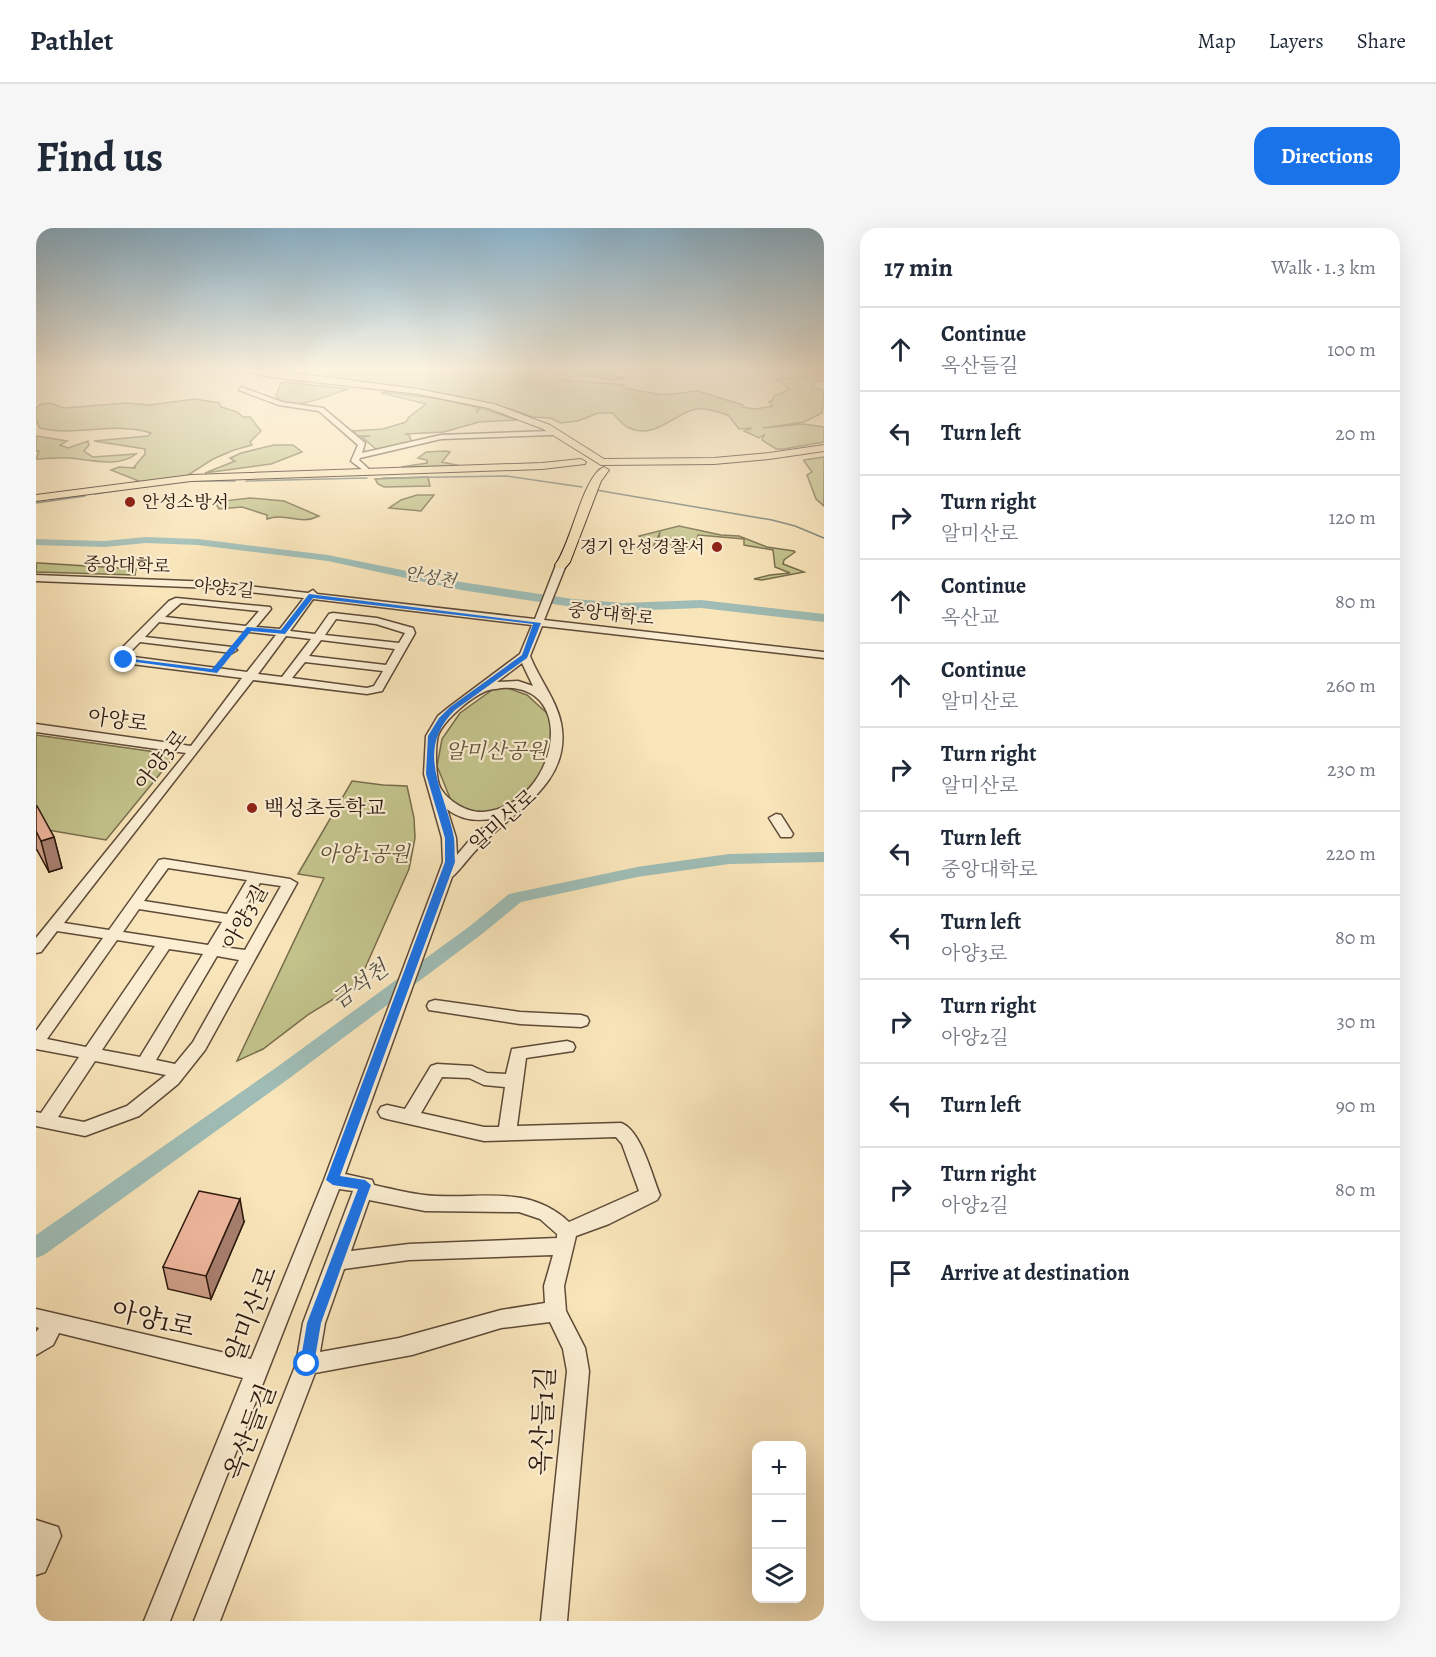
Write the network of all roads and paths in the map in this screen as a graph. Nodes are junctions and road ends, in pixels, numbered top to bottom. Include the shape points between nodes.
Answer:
1 (347, 432) edge
2 (557, 432) edge
3 (552, 433) joint
4 (824, 449) edge
5 (356, 457) junction
6 (583, 466) junction
7 (604, 466) junction
8 (368, 472) junction
9 (36, 498) edge
10 (561, 565) junction
11 (36, 577) edge
12 (312, 594) junction
13 (341, 599) junction
14 (276, 602) dead end
15 (266, 609) junction
16 (333, 616) junction
17 (539, 618) junction
18 (157, 619) junction
19 (249, 629) junction
20 (283, 633) junction
21 (318, 637) junction
22 (137, 639) junction
23 (403, 647) junction
24 (232, 650) junction
25 (824, 653) edge
26 (525, 656) junction
27 (302, 658) junction
28 (390, 669) junction
29 (214, 672) junction
30 (250, 676) junction
31 (285, 680) junction
32 (461, 703) junction
33 (551, 712) junction
34 (36, 728) edge
35 (194, 750) junction
36 (435, 788) junction
37 (525, 800) junction
38 (776, 818) dead end
39 (786, 834) dead end
40 (256, 877) junction
41 (443, 879) junction
42 (135, 904) junction
43 (232, 919) junction
44 (54, 926) junction
45 (114, 935) junction
46 (165, 943) junction
47 (36, 948) edge
48 (214, 950) junction
49 (249, 956) junction
50 (435, 1006) dead end
51 (581, 1021) dead end
52 (36, 1042) edge
53 (567, 1047) dead end
54 (91, 1053) junction
55 (145, 1064) junction
56 (179, 1071) junction
57 (514, 1081) junction
58 (387, 1112) dead end
59 (410, 1117) junction
60 (40, 1120) edge
61 (507, 1133) junction
62 (333, 1180) junction
63 (364, 1188) junction
64 (566, 1238) junction
65 (338, 1261) junction
66 (556, 1312) junction
67 (45, 1320) edge
68 (36, 1345) edge
69 (307, 1364) junction
70 (257, 1371) junction
71 (36, 1532) edge
72 (36, 1563) edge
73 (157, 1621) edge
74 (207, 1621) edge
75 (554, 1621) edge

1 - 5 street via 362,445
2 - 7 main road
3 - 5 street via 441,437
3 - 6 main road via 577,451
4 - 7 main road via 739,462
5 - 8 street via 355,461
6 - 7 main road
6 - 8 main road
6 - 10 main road via 589,479 557,561
7 - 10 main road
8 - 9 main road via 191,478
10 - 17 street
11 - 12 street, 중앙대학로
12 - 13 street, 중앙대학로
12 - 17 street, 중앙대학로
12 - 20 street, 아양3로
13 - 16 street via 330,614
13 - 17 street, 중앙대학로
14 - 15 street
15 - 18 street, 아양2길 via 180,600
15 - 19 street, 아양2길
16 - 21 street
16 - 23 street via 377,621 409,630
17 - 25 street, 중앙대학로
17 - 26 street
18 - 19 street
18 - 22 street, 아양2길
19 - 20 street, 아양2길
19 - 24 street
20 - 21 street, 아양2길
20 - 30 street, 아양3로
21 - 23 street, 아양2길
21 - 27 street
22 - 24 street
22 - 29 street, 아양2길 via 119,657
23 - 28 street, 아양2길
24 - 29 street
26 - 32 street, 알미산로
26 - 33 street, 알미산로
27 - 28 street
27 - 31 street
28 - 31 street, 아양2길 via 378,689
29 - 30 street, 아양2길
30 - 31 street, 아양2길
30 - 35 street, 아양3로
32 - 33 street via 485,688 512,683 536,691
32 - 36 street, 알미산로 via 442,719 432,736 430,774
33 - 37 street, 알미산로 via 558,740 555,761 546,778
34 - 35 street, 아양로
35 - 44 street, 아양3로
36 - 37 street via 450,806 476,817 497,813
36 - 41 street, 알미산로 via 449,838 450,862
37 - 41 street, 알미산로 via 479,838
38 - 39 street
40 - 42 street, 아양3길 via 164,863
40 - 43 street
40 - 49 street, 아양3길 via 290,883
41 - 62 street, 알미산로
42 - 43 street
42 - 45 street, 아양3길
43 - 48 street
44 - 45 street
44 - 47 street, 아양3로
45 - 46 street
45 - 52 street, 아양3길
46 - 48 street
46 - 54 street
48 - 49 street
48 - 55 street
49 - 56 street, 아양3길 via 199,1046
50 - 51 street via 520,1018
52 - 54 street
53 - 57 street via 518,1053
54 - 55 street
54 - 60 street
55 - 56 street
56 - 60 street, 아양3길 via 134,1111 85,1129
57 - 59 street via 437,1070
57 - 61 street
58 - 59 street
59 - 61 street via 484,1134
61 - 64 street via 621,1130 630,1141 650,1195
62 - 63 street
62 - 70 street, 알미산로
63 - 64 street via 425,1203 519,1204 547,1213
63 - 65 street, 옥산들길
64 - 65 street
64 - 66 street, 옥산들1길 via 554,1286
65 - 69 street, 옥산들길 via 314,1323
66 - 69 street via 529,1312 411,1345
66 - 75 street, 옥산들1길 via 574,1348 578,1371
67 - 68 street via 45,1338
67 - 70 street, 아양1로
69 - 74 street, 옥산들길
70 - 73 street, 알미산로
71 - 72 street via 49,1536

